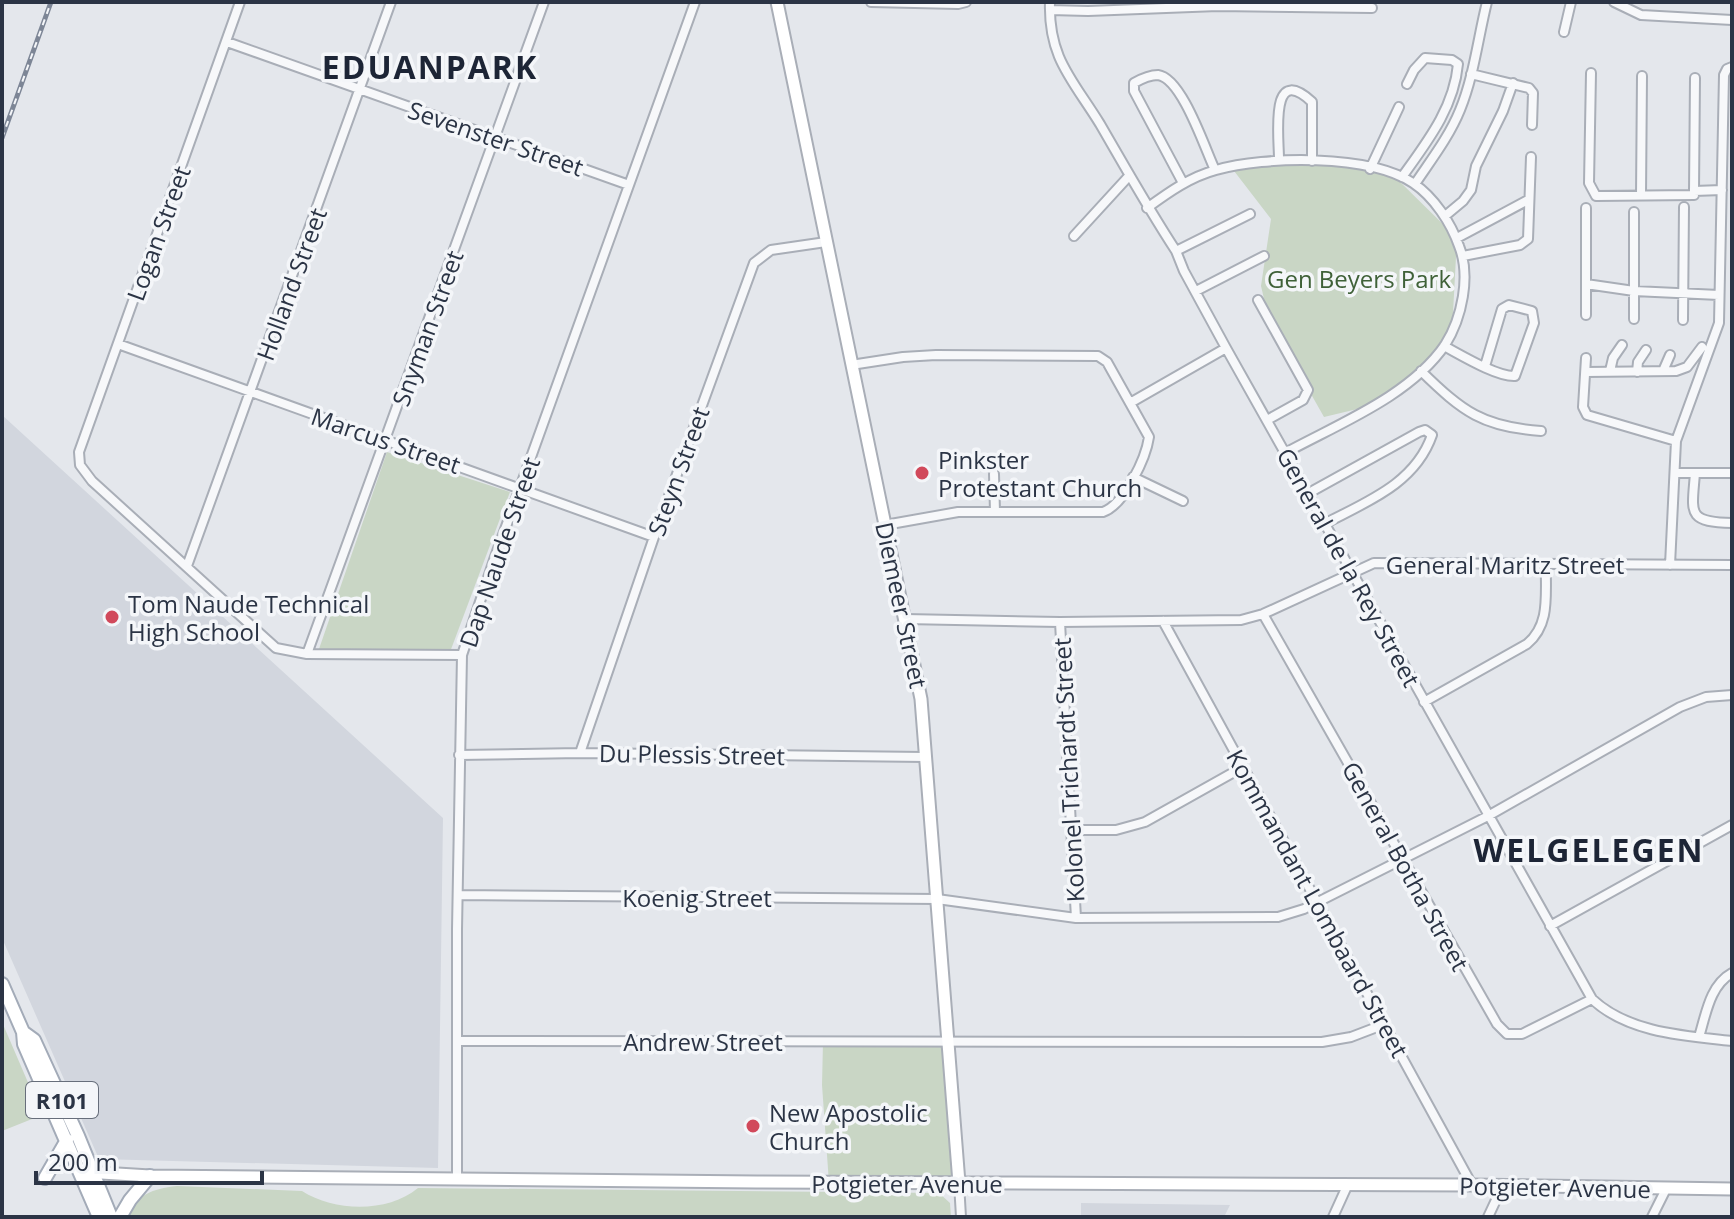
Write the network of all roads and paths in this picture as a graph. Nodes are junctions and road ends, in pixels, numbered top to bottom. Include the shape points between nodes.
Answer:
1 (240, 2) edge
2 (391, 2) edge
3 (544, 2) edge
4 (695, 2) edge
5 (777, 2) edge
6 (871, 2) edge
7 (966, 2) edge
8 (1487, 2) edge
9 (1571, 2) edge
10 (1614, 2) edge
11 (1335, 4) edge
12 (1050, 6) edge
13 (1372, 8) dead end
14 (1732, 20) edge
15 (1564, 32) dead end
16 (227, 42) junction
17 (1730, 68) edge
18 (1591, 73) dead end
19 (1471, 74) junction
20 (1642, 76) dead end
21 (1695, 78) dead end
22 (1513, 83) junction
23 (1407, 84) dead end
24 (360, 90) junction
25 (1399, 107) dead end
26 (1728, 118) edge
27 (1532, 125) dead end
28 (496, 139) junction
29 (1531, 157) dead end
30 (1279, 159) junction
31 (1312, 161) junction
32 (1728, 166) edge
33 (1370, 169) junction
34 (1215, 170) junction
35 (1129, 176) junction
36 (1402, 177) junction
37 (1183, 183) junction
38 (1415, 184) junction
39 (629, 185) junction
40 (1722, 190) junction
41 (1694, 191) junction
42 (1641, 195) junction
43 (1528, 200) junction
44 (1684, 207) dead end
45 (1147, 208) junction
46 (1586, 208) dead end
47 (1634, 212) dead end
48 (1250, 214) dead end
49 (1445, 216) junction
50 (1720, 221) junction
51 (1732, 222) edge
52 (1074, 236) dead end
53 (1457, 238) junction
54 (826, 242) junction
55 (1176, 251) junction
56 (1264, 256) dead end
57 (1463, 256) junction
58 (1586, 284) junction
59 (1196, 291) junction
60 (1634, 291) junction
61 (1682, 294) junction
62 (1719, 295) junction
63 (1258, 300) dead end
64 (1586, 315) dead end
65 (1634, 319) dead end
66 (1683, 320) dead end
67 (118, 344) junction
68 (1622, 345) dead end
69 (1444, 346) junction
70 (1702, 347) dead end
71 (1226, 348) junction
72 (1646, 350) dead end
73 (1670, 355) dead end
74 (1586, 358) dead end
75 (851, 365) junction
76 (1485, 366) junction
77 (1421, 371) junction
78 (1610, 371) junction
79 (1663, 371) junction
80 (1586, 372) junction
81 (1637, 372) junction
82 (252, 393) junction
83 (1130, 403) junction
84 (1267, 420) junction
85 (1541, 431) dead end
86 (387, 440) junction
87 (1676, 441) junction
88 (1285, 453) junction
89 (1675, 473) junction
90 (1695, 473) junction
91 (1732, 473) edge
92 (994, 474) dead end
93 (1133, 477) junction
94 (521, 487) junction
95 (1307, 494) junction
96 (1183, 501) dead end
97 (995, 512) junction
98 (1732, 523) edge
99 (1324, 524) junction
100 (885, 525) junction
101 (654, 537) junction
102 (1546, 565) junction
103 (1670, 565) junction
104 (1732, 565) edge
105 (187, 566) junction
106 (1352, 572) junction
107 (1263, 614) junction
108 (905, 619) junction
109 (1163, 621) junction
110 (1060, 622) junction
111 (307, 654) junction
112 (462, 655) junction
113 (1732, 695) edge
114 (1424, 702) junction
115 (580, 753) junction
116 (459, 755) junction
117 (924, 757) junction
118 (1243, 767) junction
119 (1488, 816) junction
120 (1732, 825) edge
121 (1071, 830) junction
122 (1403, 858) junction
123 (458, 895) junction
124 (937, 899) junction
125 (1319, 902) junction
126 (1076, 918) junction
127 (1550, 926) junction
128 (1732, 973) edge
129 (2, 984) edge
130 (1592, 999) junction
131 (1385, 1024) junction
132 (23, 1032) junction
133 (1699, 1037) junction
134 (457, 1041) junction
135 (1732, 1041) edge
136 (949, 1042) junction
137 (67, 1140) junction
138 (88, 1173) junction
139 (150, 1176) junction
140 (45, 1178) dead end
141 (457, 1179) junction
142 (959, 1183) junction
143 (1348, 1184) junction
144 (1472, 1185) junction
145 (1503, 1185) junction
146 (1666, 1189) junction
147 (1732, 1189) edge
148 (99, 1217) edge
149 (111, 1217) edge
150 (120, 1217) edge
151 (961, 1217) edge
152 (1333, 1217) edge
153 (1488, 1217) edge
154 (1652, 1217) edge

1 - 16 street, Logan Street
2 - 24 street, Holland Street
3 - 28 street, Snyman Street
4 - 39 street, Dap Naude Street
5 - 54 street, Diemeer Street via 817,175
6 - 7 street
8 - 19 street
9 - 15 street
10 - 14 street via 1641,15
11 - 12 street via 1088,11
11 - 13 street
12 - 35 street, General de la Rey Street via 1049,28 1066,76
16 - 24 street, Sevenster Street
16 - 67 street, Logan Street
17 - 26 street via 1724,75
18 - 42 street via 1589,186 1596,196
19 - 22 street
19 - 38 street via 1448,135
20 - 42 street
21 - 41 street
22 - 27 street via 1532,90
22 - 49 street via 1476,166 1471,190
23 - 36 street via 1425,58 1458,63 1455,86 1438,125
24 - 28 street, Sevenster Street
24 - 82 street, Holland Street
25 - 33 street
26 - 32 street
28 - 39 street, Sevenster Street
28 - 86 street, Snyman Street
29 - 43 street
30 - 31 street
30 - 31 street via 1279,105 1290,90 1312,103
30 - 34 street
31 - 33 street
32 - 40 street
33 - 36 street
34 - 37 street
34 - 37 street via 1178,89 1162,76 1147,77 1134,83 1134,91
35 - 45 street, General de la Rey Street
35 - 52 street
36 - 38 street
37 - 45 street
38 - 49 street
39 - 94 street, Dap Naude Street
40 - 41 street
40 - 50 street
41 - 42 street
43 - 53 street
43 - 57 street via 1529,236 1523,244
44 - 61 street
45 - 55 street, General de la Rey Street
46 - 58 street
47 - 60 street
48 - 55 street
49 - 53 street
50 - 51 street
50 - 62 street
53 - 57 street
54 - 75 street, Diemeer Street
54 - 101 street, Steyn Street via 771,250 754,263
55 - 59 street, General de la Rey Street
56 - 59 street
57 - 69 street via 1462,301
58 - 60 street
58 - 64 street
59 - 71 street, General de la Rey Street
60 - 61 street
60 - 65 street
61 - 62 street
61 - 66 street
62 - 87 street via 1718,328
63 - 84 street via 1308,390 1303,400
67 - 82 street, Marcus Street
67 - 105 street, Logan Street via 79,452 80,465
68 - 78 street
69 - 76 street
69 - 77 street
70 - 79 street via 1687,367
71 - 83 street
71 - 84 street, General de la Rey Street
72 - 81 street
73 - 79 street
74 - 80 street
75 - 83 street via 936,355 1093,355 1107,362
75 - 100 street, Diemeer Street
76 - 76 street via 1502,309 1509,305 1532,311 1534,323 1517,374
77 - 85 street via 1485,421
77 - 88 street via 1403,388
78 - 80 street
78 - 81 street
79 - 81 street
80 - 87 street via 1587,415
82 - 86 street, Marcus Street
82 - 105 street, Holland Street
83 - 93 street via 1149,437
84 - 88 street, General de la Rey Street
86 - 94 street, Marcus Street
86 - 111 street, Snyman Street
87 - 89 street
88 - 95 street, General de la Rey Street
89 - 90 street
89 - 103 street
90 - 91 street
90 - 98 street via 1696,515 1708,523
92 - 97 street
93 - 96 street
93 - 97 street via 1119,503 1103,512
94 - 101 street, Marcus Street
94 - 112 street, Dap Naude Street
95 - 99 street, General de la Rey Street
95 - 99 street via 1421,430 1432,435 1398,483
97 - 100 street via 952,513
99 - 106 street, General de la Rey Street
100 - 108 street, Diemeer Street
101 - 115 street, Steyn Street
102 - 103 street, General Maritz Street
102 - 106 street, General Maritz Street via 1382,563
102 - 114 street via 1545,613 1538,634
103 - 104 street, General Maritz Street
105 - 111 street via 270,645
106 - 107 street, General Maritz Street
106 - 114 street, General de la Rey Street
107 - 109 street, General Maritz Street via 1232,621
107 - 122 street, General Botha Street
108 - 110 street, General Maritz Street
108 - 117 street, Diemeer Street via 923,711
109 - 110 street, General Maritz Street
109 - 118 street, Kommandant Lombaard Street
110 - 121 street, Kolonel Trichardt Street
111 - 112 street
112 - 116 street, Dap Naude Street
113 - 119 street, Koenig Street via 1680,707
114 - 119 street, General de la Rey Street
115 - 116 street, Du Plessis Street
115 - 117 street, Du Plessis Street
116 - 123 street, Dap Naude Street
117 - 124 street, Diemeer Street
118 - 121 street via 1145,822 1116,830
118 - 125 street, Kommandant Lombaard Street
119 - 122 street, Koenig Street
119 - 127 street, General de la Rey Street
120 - 127 street
121 - 126 street, Kolonel Trichardt Street
122 - 125 street, Koenig Street
122 - 130 street, General Botha Street via 1492,1018 1507,1034 1522,1034
123 - 124 street, Koenig Street
123 - 134 street, Dap Naude Street
124 - 126 street, Koenig Street
124 - 136 street, Diemeer Street
125 - 126 street, Koenig Street via 1264,918
125 - 131 street, Kommandant Lombaard Street
127 - 130 street, General de la Rey Street
128 - 133 street via 1715,989
129 - 132 main road, R101
130 - 133 street via 1643,1026
131 - 136 street, Andrew Street via 1322,1042
131 - 144 street, Kommandant Lombaard Street
132 - 137 main road, R101
132 - 138 main road, R101 via 34,1040
133 - 135 street
134 - 136 street, Andrew Street
134 - 141 street, Dap Naude Street
136 - 142 street, Diemeer Street
137 - 138 main road, R101
137 - 140 main road
138 - 139 street, Potgieter Avenue
138 - 148 main road, R101
138 - 149 main road, R101
139 - 141 street, Potgieter Avenue
139 - 150 main road
141 - 142 street, Potgieter Avenue
142 - 143 street, Potgieter Avenue
142 - 151 street, Diemeer Street
143 - 144 street, Potgieter Avenue
143 - 152 street
144 - 145 street, Potgieter Avenue
145 - 146 street, Potgieter Avenue
145 - 153 street
146 - 147 street, Potgieter Avenue
146 - 154 street

